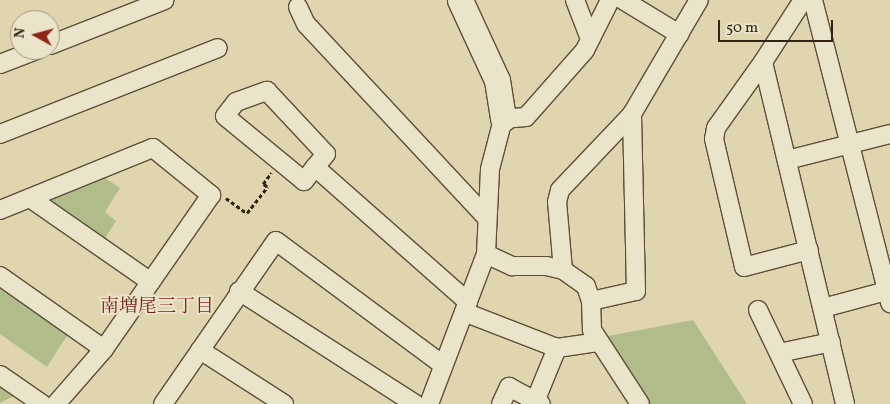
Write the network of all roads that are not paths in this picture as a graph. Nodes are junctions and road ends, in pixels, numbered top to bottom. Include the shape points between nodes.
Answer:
1 (165, 0) edge
2 (460, 0) edge
3 (575, 0) edge
4 (610, 0) edge
5 (622, 0) edge
6 (699, 0) edge
7 (803, 0) edge
8 (812, 0) edge
9 (298, 7) dead end
10 (679, 34) junction
11 (590, 40) junction
12 (60, 41) edge
13 (218, 48) dead end
14 (762, 62) junction
15 (632, 114) junction
16 (503, 119) junction
17 (0, 134) edge
18 (890, 134) edge
19 (849, 144) junction
20 (787, 160) junction
21 (315, 167) junction
22 (30, 198) junction
23 (0, 210) edge
24 (486, 216) junction
25 (808, 250) junction
26 (486, 254) junction
27 (563, 270) junction
28 (0, 276) edge
29 (151, 282) junction
30 (239, 291) junction
31 (889, 295) edge
32 (591, 301) junction
33 (466, 307) junction
34 (823, 308) junction
35 (758, 310) dead end
36 (598, 342) junction
37 (831, 342) junction
38 (557, 348) junction
39 (104, 349) junction
40 (200, 350) junction
41 (779, 353) junction
42 (443, 365) junction
43 (0, 375) edge
44 (537, 403) edge
45 (42, 404) edge
46 (56, 404) edge
47 (162, 404) edge
48 (284, 404) edge
49 (415, 404) edge
50 (429, 404) edge
51 (501, 404) edge
52 (640, 404) edge
53 (803, 404) edge
54 (845, 404) edge

1 - 12 street
2 - 16 street via 497,80
3 - 11 street
4 - 11 street
5 - 10 street
6 - 10 street
7 - 14 street
8 - 19 street
9 - 24 street via 306,24
10 - 15 street
11 - 16 street via 585,50 526,117
13 - 17 street
14 - 20 street
14 - 25 street via 716,128 714,139 744,267
15 - 27 street via 560,190 557,202
15 - 32 street via 636,291
16 - 24 street via 490,169
18 - 19 street
19 - 20 street
19 - 31 street
20 - 25 street
21 - 21 street via 304,181 225,116 236,102 267,91 326,154
21 - 33 street
22 - 23 street
22 - 29 street
22 - 29 street via 153,148 212,195
24 - 26 street
25 - 34 street
26 - 27 street via 512,266 546,266
26 - 33 street
27 - 32 street via 586,286
28 - 39 street
29 - 39 street
30 - 40 street
30 - 42 street via 276,241
30 - 49 street
31 - 34 street
32 - 36 street via 592,330
33 - 38 street
33 - 42 street
34 - 37 street
35 - 41 street
36 - 38 street
36 - 52 street
37 - 41 street
37 - 54 street
38 - 44 street
39 - 46 street
40 - 47 street
40 - 48 street
41 - 53 street
42 - 50 street
43 - 45 street
44 - 51 street via 509,387

